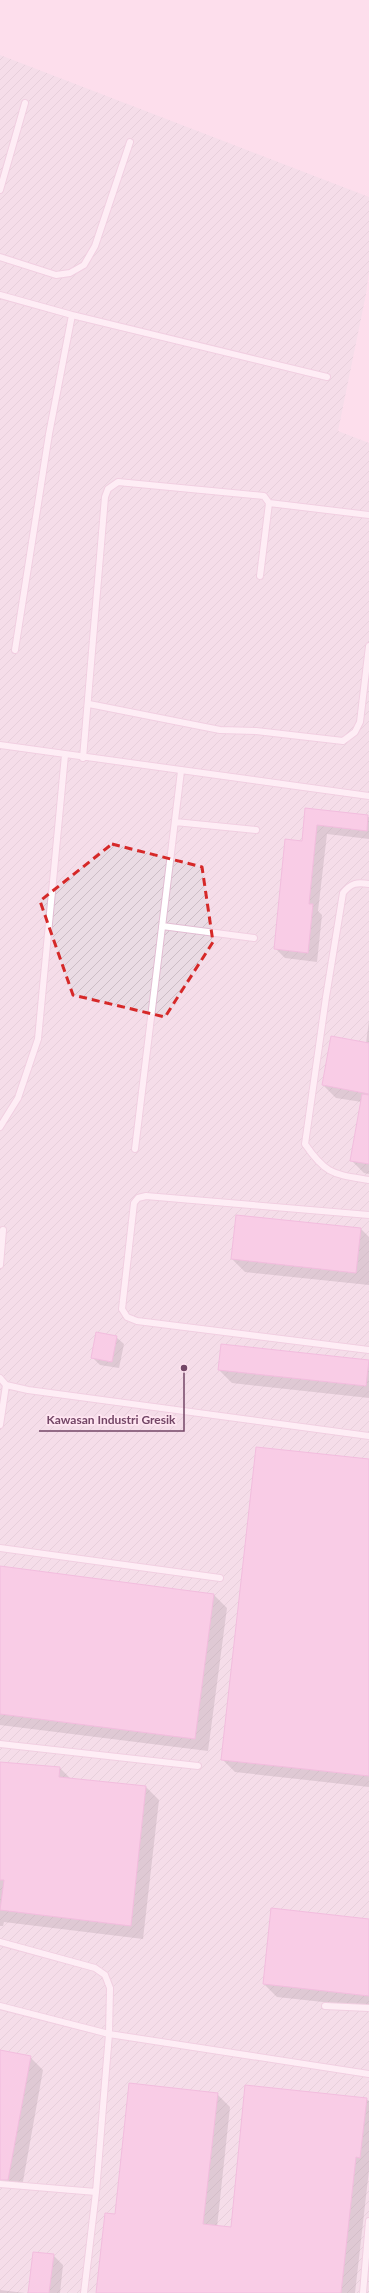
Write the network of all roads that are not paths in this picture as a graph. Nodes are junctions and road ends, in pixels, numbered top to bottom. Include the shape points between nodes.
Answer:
1 (26, 103) dead end
2 (130, 142) dead end
3 (0, 190) edge
4 (0, 257) edge
5 (0, 295) edge
6 (72, 315) junction
7 (326, 377) dead end
8 (269, 503) junction
9 (369, 515) edge
10 (260, 576) dead end
11 (369, 646) edge
12 (15, 650) dead end
13 (89, 704) junction
14 (0, 745) edge
15 (65, 755) junction
16 (84, 758) junction
17 (182, 771) junction
18 (369, 796) edge
19 (175, 822) junction
20 (256, 830) dead end
21 (369, 884) edge
22 (162, 926) junction
23 (254, 938) dead end
24 (0, 1127) edge
25 (135, 1149) dead end
26 (369, 1180) edge
27 (369, 1215) edge
28 (3, 1230) dead end
29 (0, 1265) edge
30 (369, 1350) edge
31 (0, 1378) edge
32 (6, 1385) junction
33 (0, 1425) edge
34 (369, 1436) edge
35 (0, 1548) edge
36 (220, 1578) dead end
37 (0, 1744) edge
38 (198, 1766) dead end
39 (0, 1942) edge
40 (0, 2006) edge
41 (325, 2006) dead end
42 (369, 2008) edge
43 (109, 2034) junction
44 (369, 2074) edge
45 (0, 2184) edge
46 (96, 2192) junction
47 (369, 2221) edge
48 (84, 2293) edge
49 (363, 2293) edge

1 - 3 lane
2 - 4 lane via 95,246 84,264 70,273 56,276
5 - 6 lane
6 - 7 lane
6 - 12 lane via 49,434
8 - 9 lane
8 - 10 lane
8 - 13 lane via 264,496 118,482 108,489 105,497
11 - 13 lane via 360,722 355,732 343,741 256,731 220,730
13 - 16 lane
14 - 15 lane
15 - 16 lane
15 - 24 lane via 38,1039 18,1098
16 - 17 lane
17 - 18 lane
17 - 19 lane
19 - 20 lane
19 - 22 lane
21 - 26 lane via 357,882 348,886 343,893 305,1144 317,1161 333,1174
22 - 23 lane
22 - 25 lane
27 - 30 lane via 146,1196 138,1198 134,1203 122,1309 127,1316 137,1320
28 - 29 lane
31 - 32 lane
32 - 33 lane
32 - 34 lane
35 - 36 lane
37 - 38 lane
39 - 43 lane via 95,1968 105,1975 110,1988
40 - 43 lane
41 - 42 lane
43 - 44 lane
43 - 46 lane
45 - 46 lane
46 - 48 lane
47 - 49 lane

